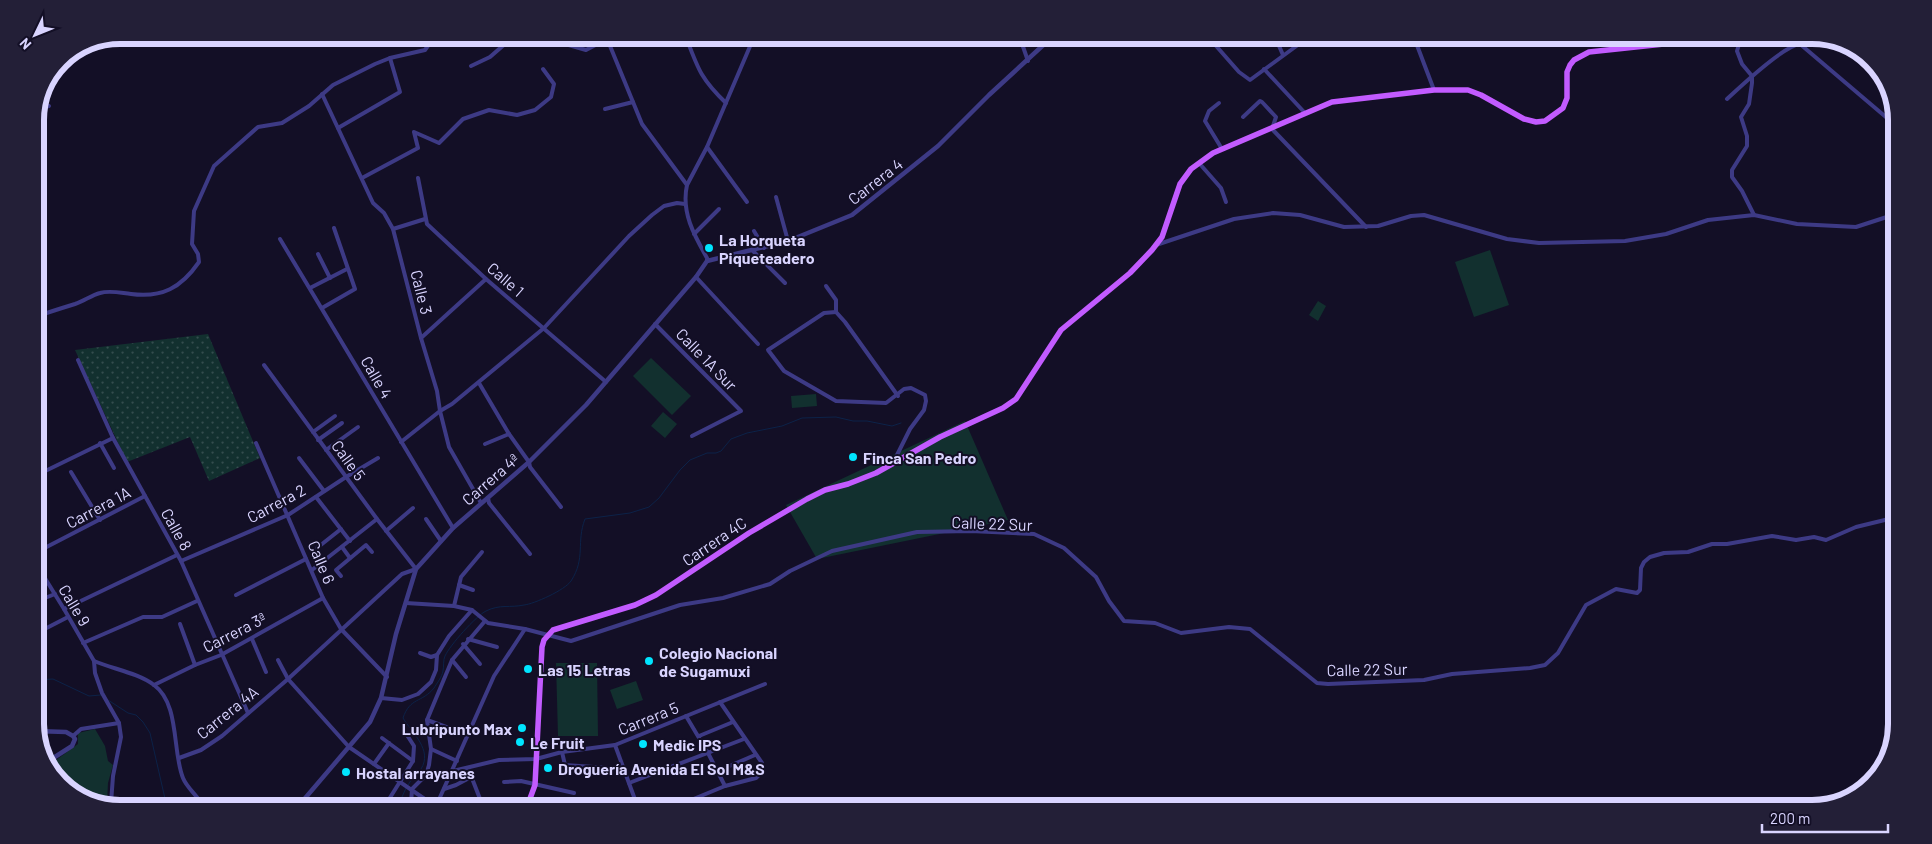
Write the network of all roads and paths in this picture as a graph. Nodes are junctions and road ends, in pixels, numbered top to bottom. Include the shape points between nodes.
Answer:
1 (429, 44) edge
2 (505, 44) edge
3 (567, 44) edge
4 (597, 44) edge
5 (609, 44) edge
6 (689, 44) edge
7 (751, 44) edge
8 (1022, 44) edge
9 (1045, 44) edge
10 (1214, 44) edge
11 (1278, 44) edge
12 (1299, 44) edge
13 (1417, 44) edge
14 (1664, 44) edge
15 (1739, 44) edge
16 (1800, 44) edge
17 (1800, 44) edge
18 (1283, 55) junction
19 (390, 58) junction
20 (1028, 61) junction
21 (471, 66) dead end
22 (543, 69) dead end
23 (1264, 69) junction
24 (1752, 76) junction
25 (1434, 90) junction
26 (322, 94) junction
27 (1727, 99) dead end
28 (632, 102) junction
29 (726, 103) junction
30 (1219, 103) dead end
31 (49, 106) dead end
32 (45, 107) edge
33 (605, 109) dead end
34 (1305, 113) junction
35 (1243, 117) dead end
36 (1888, 119) edge
37 (338, 128) junction
38 (1272, 129) junction
39 (707, 147) junction
40 (1222, 149) junction
41 (1199, 163) junction
42 (362, 178) junction
43 (418, 178) dead end
44 (687, 185) junction
45 (776, 197) dead end
46 (747, 202) dead end
47 (1226, 202) dead end
48 (685, 204) junction
49 (719, 209) dead end
50 (1754, 215) junction
51 (1888, 217) edge
52 (425, 219) junction
53 (1366, 227) junction
54 (334, 228) dead end
55 (393, 229) junction
56 (754, 231) dead end
57 (694, 234) junction
58 (280, 239) dead end
59 (788, 241) junction
60 (1156, 245) junction
61 (764, 248) junction
62 (753, 251) junction
63 (318, 254) dead end
64 (707, 261) junction
65 (347, 269) junction
66 (696, 277) junction
67 (330, 278) junction
68 (486, 279) junction
69 (785, 283) dead end
70 (826, 286) dead end
71 (310, 288) junction
72 (322, 308) junction
73 (836, 312) junction
74 (44, 314) edge
75 (655, 324) junction
76 (544, 328) junction
77 (421, 338) junction
78 (758, 344) dead end
79 (78, 360) dead end
80 (264, 365) dead end
81 (606, 382) junction
82 (479, 383) junction
83 (898, 396) junction
84 (440, 412) junction
85 (335, 416) dead end
86 (342, 423) dead end
87 (358, 427) dead end
88 (313, 432) junction
89 (509, 434) junction
90 (692, 436) dead end
91 (113, 438) junction
92 (318, 440) junction
93 (401, 442) junction
94 (100, 443) junction
95 (256, 443) dead end
96 (485, 444) dead end
97 (326, 450) junction
98 (299, 458) dead end
99 (378, 458) dead end
100 (528, 462) junction
101 (892, 464) junction
102 (114, 468) dead end
103 (44, 471) edge
104 (71, 472) dead end
105 (346, 477) junction
106 (324, 491) junction
107 (145, 496) junction
108 (316, 497) junction
109 (488, 498) junction
110 (481, 503) junction
111 (413, 508) dead end
112 (562, 508) dead end
113 (288, 515) junction
114 (377, 519) junction
115 (426, 519) dead end
116 (1888, 519) edge
117 (100, 520) junction
118 (453, 528) junction
119 (341, 529) junction
120 (386, 531) junction
121 (350, 540) junction
122 (441, 541) junction
123 (342, 547) junction
124 (44, 548) edge
125 (318, 548) dead end
126 (372, 552) dead end
127 (482, 552) dead end
128 (530, 554) dead end
129 (177, 555) junction
130 (350, 558) junction
131 (306, 559) junction
132 (181, 561) junction
133 (416, 569) junction
134 (312, 570) junction
135 (341, 576) dead end
136 (44, 579) edge
137 (459, 585) junction
138 (473, 590) dead end
139 (55, 594) junction
140 (236, 595) dead end
141 (44, 598) edge
142 (323, 598) junction
143 (197, 601) junction
144 (406, 603) junction
145 (454, 606) junction
146 (64, 609) junction
147 (472, 610) junction
148 (68, 617) junction
149 (483, 619) junction
150 (180, 624) dead end
151 (44, 629) edge
152 (341, 629) junction
153 (525, 629) junction
154 (548, 634) junction
155 (252, 639) junction
156 (468, 639) junction
157 (83, 643) junction
158 (463, 644) junction
159 (497, 647) dead end
160 (420, 653) dead end
161 (221, 655) junction
162 (437, 655) junction
163 (278, 660) dead end
164 (452, 660) junction
165 (94, 661) junction
166 (480, 664) dead end
167 (195, 665) junction
168 (266, 672) dead end
169 (387, 677) junction
170 (466, 677) dead end
171 (288, 679) junction
172 (765, 684) dead end
173 (154, 685) junction
174 (381, 698) junction
175 (720, 702) junction
176 (248, 713) junction
177 (686, 716) junction
178 (427, 720) junction
179 (733, 722) junction
180 (119, 723) junction
181 (44, 731) edge
182 (405, 732) dead end
183 (468, 734) junction
184 (73, 736) junction
185 (699, 736) junction
186 (382, 738) dead end
187 (744, 739) junction
188 (389, 743) junction
189 (615, 745) junction
190 (349, 747) junction
191 (430, 749) junction
192 (562, 752) junction
193 (708, 753) junction
194 (755, 755) junction
195 (178, 758) junction
196 (536, 758) junction
197 (52, 759) edge
198 (413, 761) junction
199 (457, 761) junction
200 (374, 764) junction
201 (468, 768) junction
202 (622, 769) junction
203 (453, 771) junction
204 (718, 771) junction
205 (472, 777) junction
206 (399, 780) junction
207 (504, 782) dead end
208 (629, 783) junction
209 (535, 785) junction
210 (725, 786) junction
211 (410, 788) junction
212 (444, 789) junction
213 (574, 794) dead end
214 (111, 799) edge
215 (199, 800) edge
216 (304, 800) edge
217 (388, 800) edge
218 (410, 800) edge
219 (426, 800) edge
220 (439, 800) edge
221 (481, 800) edge
222 (529, 800) edge
223 (635, 800) edge
224 (691, 800) edge

1 - 19 street via 425,50
2 - 21 street via 490,57
3 - 4 street via 586,50
5 - 28 street
6 - 29 street via 704,81
7 - 29 street
8 - 20 street
9 - 20 street, Carrera 4
10 - 23 street via 1250,80
11 - 18 street
12 - 18 street
13 - 25 street
14 - 25 main road, Carrera 4C via 1581,55 1567,72 1567,98 1563,108 1545,121 1524,119 1468,90
15 - 24 street via 1737,51 1742,64
16 - 36 street
17 - 24 street via 1789,48
18 - 23 street
19 - 26 street via 333,85
19 - 37 street via 400,92
20 - 59 street, Carrera 4 via 988,95 938,146 852,215
22 - 42 street via 554,84 551,97 535,110 517,115 489,110 463,119 440,142 414,132 418,148
23 - 34 street
24 - 27 street
24 - 50 street via 1749,104 1741,117 1747,146 1732,170 1732,177
25 - 34 main road, Carrera 4C via 1332,102
26 - 37 street, Calle 3
26 - 74 street via 282,123 258,127 214,166 194,211 192,244 199,262 174,288 162,294 145,296 100,293
28 - 33 street
28 - 44 street via 642,124
29 - 39 street
30 - 40 street via 1209,111 1205,121
31 - 32 street
34 - 38 main road, Carrera 4C
35 - 38 street via 1260,101 1274,112 1276,117
37 - 42 street, Calle 3
38 - 40 main road, Carrera 4C
38 - 53 street
39 - 44 street
39 - 46 street
40 - 41 main road, Carrera 4C
41 - 47 street via 1221,188
41 - 60 main road, Carrera 4C via 1180,184 1162,237
42 - 55 street, Calle 3 via 373,203 384,213
43 - 52 street
44 - 48 street
45 - 59 street
48 - 57 street
48 - 76 street via 664,206 652,215
49 - 57 street
50 - 51 street via 1797,224 1856,227
50 - 53 street via 1708,220 1666,234 1625,241 1539,243 1506,239 1424,215
52 - 55 street
52 - 68 street, Calle 1
53 - 60 street via 1344,227 1300,215 1273,213 1234,220
54 - 65 street
55 - 77 street, Calle 3
56 - 61 street
57 - 64 street
58 - 71 street, Calle 4
59 - 61 street, Carrera 4
60 - 101 main road, Carrera 4C via 1130,273 1061,330 1016,399
61 - 62 street, Carrera 4
62 - 64 street, Carrera 4
62 - 69 street
63 - 67 street
64 - 66 street, Carrera 4ª
65 - 67 street
65 - 72 street via 355,289
66 - 75 street, Carrera 4ª
66 - 78 street
67 - 71 street
68 - 76 street, Calle 1
68 - 77 street
70 - 73 street via 836,300
71 - 72 street, Calle 4
72 - 93 street, Calle 4
73 - 83 street
73 - 83 street via 824,313 768,350 784,371 836,402 886,403
75 - 81 street, Carrera 4ª
75 - 90 street, Calle 1A Sur via 741,411
76 - 81 street, Calle 1
76 - 82 street
77 - 84 street, Calle 3
79 - 91 street, Calle 8
80 - 88 street, Calle 5
81 - 100 street, Carrera 4ª
82 - 84 street
82 - 89 street
83 - 101 street via 911,388 925,395 926,401 924,410
84 - 93 street
84 - 110 street, Calle 3 via 449,446
85 - 88 street
86 - 92 street
87 - 97 street
88 - 92 street, Calle 5
89 - 96 street
89 - 100 street
91 - 94 street
91 - 107 street, Calle 8
92 - 97 street, Calle 5
93 - 118 street, Calle 4
94 - 102 street
94 - 103 street
95 - 113 street, Calle 6
97 - 105 street, Calle 5
98 - 106 street
99 - 105 street, Carrera 2
100 - 109 street, Carrera 4ª
100 - 112 street
101 - 154 main road, Carrera 4C via 807,499 656,595
104 - 117 street
105 - 106 street, Carrera 2
105 - 114 street, Calle 5
106 - 108 street, Carrera 2
107 - 117 street, Carrera 1A
107 - 129 street, Calle 8
108 - 113 street, Carrera 2
108 - 119 street
109 - 110 street, Carrera 4ª
109 - 128 street
110 - 118 street, Carrera 4ª
111 - 120 street
113 - 131 street, Calle 6
113 - 132 street, Carrera 2
114 - 120 street, Calle 5
114 - 121 street
115 - 122 street
116 - 154 street, Calle 22 Sur via 1856,527 1826,540 1772,536 1650,557 1640,568 1640,590 1637,593 1616,589 1586,605 1558,653 1544,665 1452,674 1409,682 1317,683 1250,629 1229,627 1181,633 1155,623 1124,621 1096,577 1064,548 1034,534 917,532 832,551 770,584 723,598 680,605 571,641
117 - 124 street, Carrera 1A
118 - 122 street, Carrera 4ª
119 - 121 street
119 - 125 street
120 - 133 street, Calle 5
121 - 123 street
122 - 133 street, Carrera 4ª
123 - 130 street
123 - 134 street
126 - 130 street via 366,545
127 - 137 street via 461,577
129 - 132 street, Calle 8
129 - 146 street
130 - 135 street via 336,570
131 - 134 street, Calle 6
131 - 140 street
132 - 143 street, Calle 8
133 - 144 street, Carrera 4ª
133 - 152 street, Carrera 4A via 402,574
134 - 142 street, Calle 6
136 - 139 street, Calle 9
137 - 138 street
137 - 145 street
139 - 141 street
139 - 146 street, Calle 9
142 - 152 street, Calle 6
142 - 155 street, Carrera 3ª
143 - 157 street via 162,617 143,617
143 - 161 street, Calle 8
144 - 145 street
144 - 169 street, Carrera 4ª
145 - 147 street
146 - 148 street, Calle 9
147 - 149 street
147 - 162 street
148 - 151 street
148 - 157 street, Calle 9
149 - 153 street
149 - 156 street
150 - 167 street
152 - 169 street, Calle 6
152 - 171 street, Carrera 4A
153 - 154 street
153 - 183 street via 494,676
154 - 196 main road via 542,647
155 - 161 street, Carrera 3ª
155 - 168 street
156 - 158 street
156 - 159 street
157 - 165 street, Calle 9
158 - 164 street
158 - 166 street
160 - 162 street via 431,657
161 - 167 street, Carrera 3ª
161 - 176 street, Calle 8
162 - 174 street via 431,682 418,694 402,700
163 - 171 street
164 - 170 street
164 - 178 street
165 - 173 street
165 - 180 street, Calle 9 via 102,693
167 - 173 street, Carrera 3ª
169 - 174 street, Carrera 4ª
171 - 176 street, Carrera 4A
171 - 190 street
172 - 175 street, Carrera 5
173 - 195 street via 163,694 171,712
174 - 190 street, Carrera 4ª via 370,722
175 - 177 street, Carrera 5
175 - 179 street
176 - 195 street, Carrera 4A via 201,750
177 - 185 street
177 - 189 street, Carrera 5
178 - 183 street
178 - 191 street
179 - 185 street
179 - 187 street
180 - 184 street via 81,729
180 - 214 street via 121,738
181 - 184 street via 66,732
182 - 198 street via 414,746
183 - 199 street
184 - 197 street via 72,746
185 - 193 street
186 - 188 street
187 - 193 street
187 - 194 street
188 - 198 street
188 - 200 street
189 - 192 street, Carrera 5
189 - 202 street
190 - 200 street
190 - 216 street, Carrera 4ª
191 - 199 street
191 - 211 street via 426,774
192 - 196 street, Carrera 5
192 - 202 street via 565,765
193 - 204 street
193 - 208 street
194 - 204 street
194 - 210 street via 762,763 762,772 756,778
195 - 215 street via 187,786
196 - 201 street, Carrera 5 via 499,760
196 - 209 main road
198 - 206 street
199 - 203 street
200 - 206 street
201 - 203 street, Carrera 5
201 - 205 street
202 - 208 street
203 - 212 street
204 - 210 street
205 - 212 street
205 - 221 street
206 - 211 street
206 - 217 street
207 - 209 street via 521,781
208 - 223 street
209 - 213 street
209 - 222 main road
210 - 224 street
211 - 218 street
211 - 219 street
212 - 220 street

